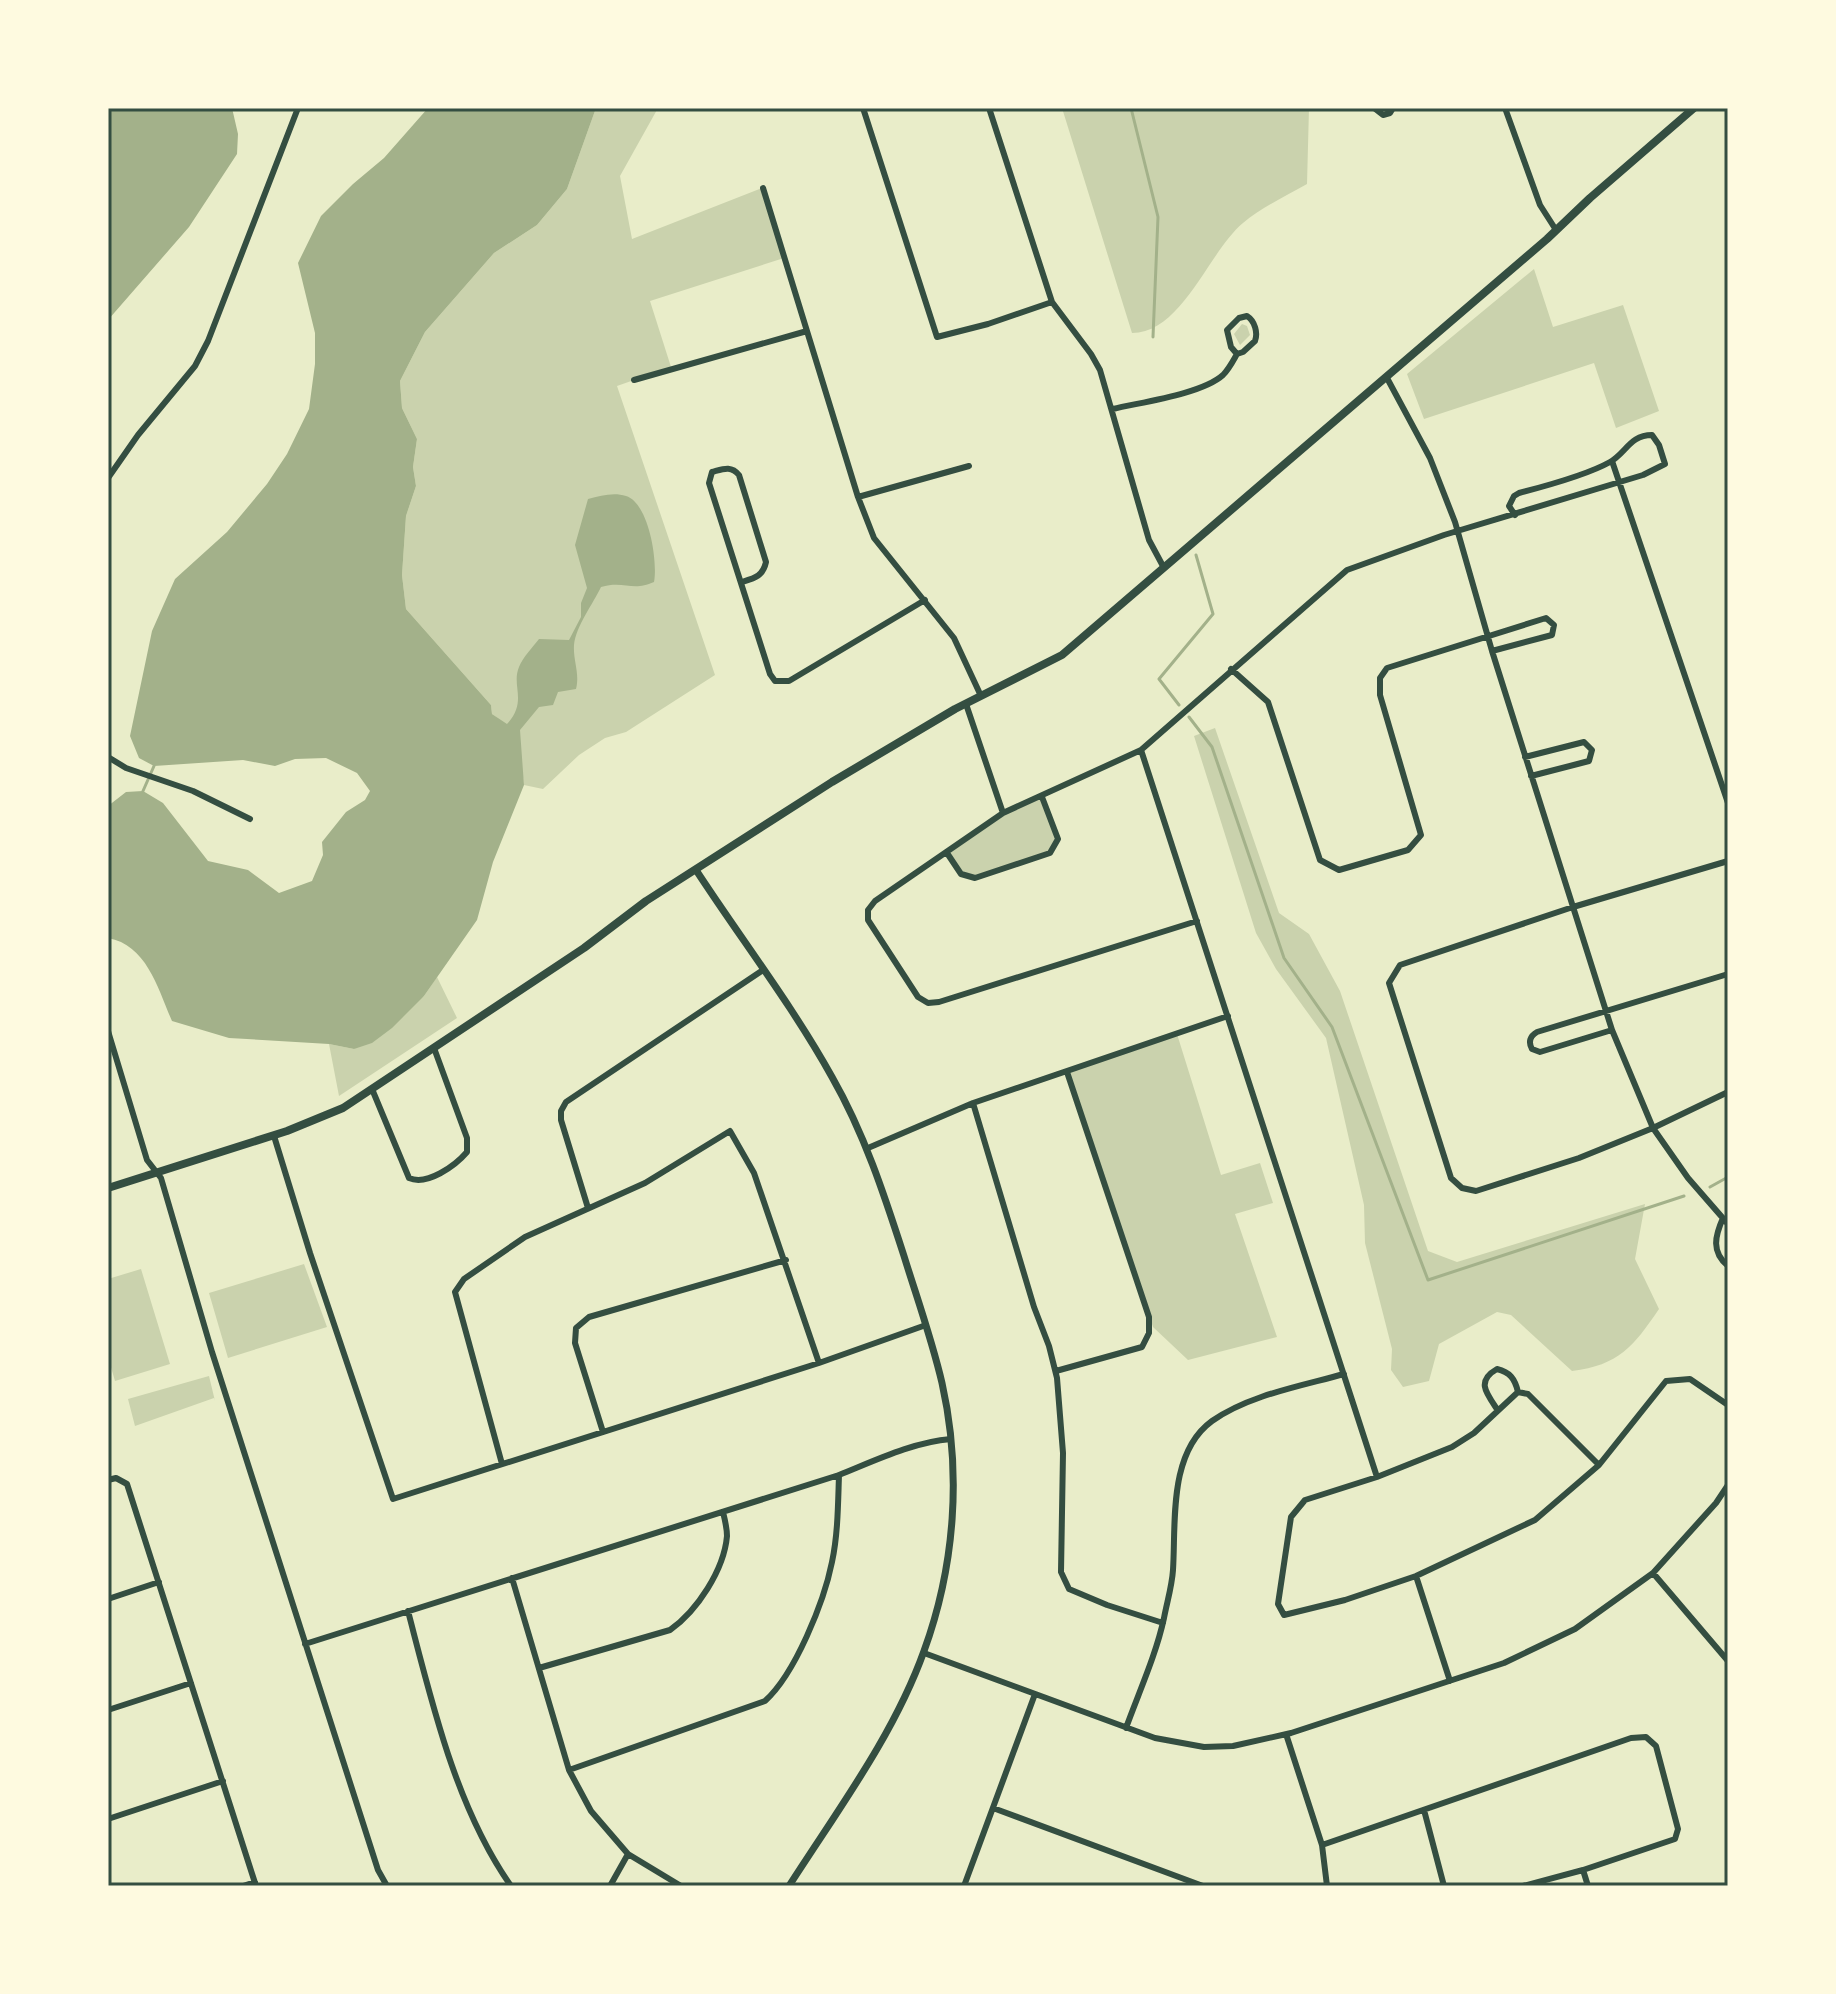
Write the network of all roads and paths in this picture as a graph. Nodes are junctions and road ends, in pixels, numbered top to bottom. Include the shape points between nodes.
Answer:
1 (298, 108) edge
2 (863, 108) edge
3 (989, 108) edge
4 (1374, 108) edge
5 (1393, 108) edge
6 (1505, 108) edge
7 (1694, 108) edge
8 (763, 188) dead end
9 (1556, 230) junction
10 (1052, 302) junction
11 (807, 331) junction
12 (1237, 354) junction
13 (1387, 378) junction
14 (634, 380) dead end
15 (1113, 409) junction
16 (1612, 461) junction
17 (969, 466) dead end
18 (108, 478) edge
19 (1620, 479) junction
20 (858, 497) junction
21 (1515, 515) junction
22 (1458, 532) junction
23 (1164, 568) junction
24 (742, 582) junction
25 (925, 600) junction
26 (1487, 635) junction
27 (1492, 651) junction
28 (1231, 669) junction
29 (981, 696) junction
30 (966, 704) junction
31 (1141, 750) junction
32 (108, 757) edge
33 (1525, 757) junction
34 (1531, 776) junction
35 (1042, 797) junction
36 (1728, 803) edge
37 (1003, 813) junction
38 (250, 819) dead end
39 (947, 853) junction
40 (1728, 861) edge
41 (696, 870) junction
42 (1573, 907) junction
43 (1197, 921) junction
44 (763, 970) junction
45 (1728, 974) edge
46 (1606, 1011) junction
47 (1228, 1016) junction
48 (1612, 1030) junction
49 (108, 1031) edge
50 (434, 1048) junction
51 (1067, 1072) junction
52 (372, 1089) junction
53 (1728, 1092) edge
54 (973, 1103) junction
55 (1653, 1128) junction
56 (274, 1136) junction
57 (868, 1148) junction
58 (156, 1173) junction
59 (108, 1188) edge
60 (588, 1208) junction
61 (1726, 1221) edge
62 (786, 1260) junction
63 (1728, 1266) edge
64 (926, 1325) junction
65 (819, 1363) junction
66 (1056, 1371) junction
67 (1344, 1374) junction
68 (1518, 1392) junction
69 (1728, 1405) edge
70 (1497, 1409) junction
71 (603, 1432) junction
72 (951, 1439) junction
73 (502, 1464) junction
74 (1599, 1465) junction
75 (839, 1475) junction
76 (1377, 1477) junction
77 (108, 1480) edge
78 (1728, 1485) edge
79 (723, 1512) junction
80 (1653, 1573) junction
81 (1416, 1576) junction
82 (512, 1578) junction
83 (159, 1582) junction
84 (108, 1599) edge
85 (408, 1611) junction
86 (1163, 1623) junction
87 (305, 1644) junction
88 (924, 1653) junction
89 (1728, 1661) edge
90 (539, 1668) junction
91 (1450, 1681) junction
92 (191, 1683) junction
93 (1035, 1694) junction
94 (108, 1710) edge
95 (1126, 1728) junction
96 (1286, 1734) junction
97 (569, 1770) junction
98 (223, 1781) junction
99 (993, 1808) junction
100 (1424, 1810) junction
101 (108, 1819) edge
102 (1322, 1845) junction
103 (628, 1854) junction
104 (1583, 1870) junction
105 (256, 1884) edge
106 (243, 1886) edge
107 (387, 1886) edge
108 (511, 1886) edge
109 (610, 1886) edge
110 (681, 1886) edge
111 (789, 1886) edge
112 (964, 1886) edge
113 (1203, 1886) edge
114 (1327, 1886) edge
115 (1444, 1886) edge
116 (1523, 1886) edge
117 (1588, 1886) edge

1 - 18 street via 208,341 195,366
2 - 10 street via 937,337
3 - 10 street
4 - 5 street via 1383,115
6 - 9 street via 1540,205
7 - 9 main road
8 - 11 street
9 - 13 main road
10 - 15 street via 1096,362
11 - 14 street
11 - 20 street
12 - 12 street via 1256,339 1247,316 1227,330
12 - 15 street via 1226,372 1207,385
13 - 22 street via 1430,458
13 - 23 main road
15 - 23 street via 1149,540
16 - 19 street
16 - 19 street via 1644,435 1652,435 1659,445 1665,464
16 - 21 street via 1516,495 1509,506
17 - 20 street
19 - 21 street
19 - 36 street
20 - 25 street via 874,538
21 - 22 street
22 - 26 street
22 - 28 street via 1347,570
23 - 29 main road via 1062,655
24 - 24 street via 709,483 712,472 726,468 739,475 766,562 757,578
24 - 25 street via 770,674 779,683
25 - 29 street via 958,644
26 - 27 street
26 - 27 street via 1546,618 1554,625 1552,635
26 - 28 street via 1387,668 1380,678 1380,695 1421,835 1408,850 1339,870 1320,860 1268,702
27 - 33 street
28 - 31 street
29 - 30 main road
30 - 37 street
30 - 41 main road
31 - 35 street
31 - 43 street
32 - 38 street
33 - 34 street
33 - 34 street via 1584,742 1592,750 1589,761
34 - 42 street
35 - 37 street
35 - 39 street via 1058,839 1050,853 975,878 961,874
37 - 39 street
39 - 43 street via 868,910 868,920 918,997 928,1003
40 - 42 street
41 - 44 street
41 - 50 main road
42 - 46 street
42 - 55 street via 1400,965 1389,983 1451,1178 1476,1191
43 - 47 street
44 - 57 street via 832,1077
44 - 60 street via 566,1102 561,1120
45 - 46 street
46 - 48 street
46 - 48 street via 1534,1033 1529,1044 1540,1052
47 - 51 street
47 - 67 street
48 - 55 street
49 - 58 street via 147,1160
50 - 52 main road
50 - 52 street via 467,1138 467,1152 458,1161 425,1180 409,1178
51 - 54 street
51 - 66 street via 1149,1317 1149,1333 1142,1347
52 - 56 main road via 327,1116
53 - 55 street
54 - 57 street
54 - 66 street
55 - 61 street
56 - 58 main road
56 - 73 street via 393,1499
57 - 64 street
58 - 59 main road
58 - 87 street
60 - 62 street via 645,1183 730,1131 754,1173
60 - 73 street via 525,1237 464,1279 455,1292
61 - 63 street via 1715,1242
62 - 65 street
62 - 71 street via 589,1317 576,1328 575,1343
64 - 65 street
64 - 72 street
65 - 71 street
66 - 86 street via 1063,1453 1061,1572 1069,1589
67 - 76 street
67 - 86 street via 1253,1401 1211,1422 1196,1439 1183,1462 1176,1500 1173,1574
68 - 70 street
68 - 70 street via 1508,1371 1487,1374 1484,1390
68 - 74 street via 1528,1394
69 - 74 street via 1690,1379 1666,1381
70 - 76 street via 1452,1447
71 - 73 street
72 - 75 street
72 - 88 street via 948,1554
74 - 81 street via 1535,1520
75 - 79 street
75 - 97 street via 832,1562 804,1642 775,1692 765,1701
76 - 81 street via 1305,1500 1291,1517 1278,1604 1284,1615
77 - 83 street via 127,1484
78 - 80 street
79 - 82 street
79 - 90 street via 724,1551 687,1619 670,1630
80 - 89 street
80 - 91 street via 1575,1629 1504,1663
81 - 91 street
82 - 85 street
82 - 90 street
83 - 84 street
83 - 92 street
85 - 87 street
85 - 108 street via 459,1781 494,1861
86 - 95 street
87 - 107 street
88 - 93 street
88 - 111 street via 891,1723
90 - 97 street
91 - 96 street
92 - 94 street
92 - 98 street
93 - 95 street
93 - 99 street
95 - 96 street via 1204,1747
96 - 102 street
97 - 103 street via 591,1811
98 - 101 street
98 - 105 street
99 - 112 street
99 - 113 street
100 - 102 street
100 - 104 street via 1646,1737 1656,1746 1678,1829 1675,1839
100 - 115 street
102 - 114 street
103 - 109 street
103 - 110 street
104 - 116 street
104 - 117 street
105 - 106 street

